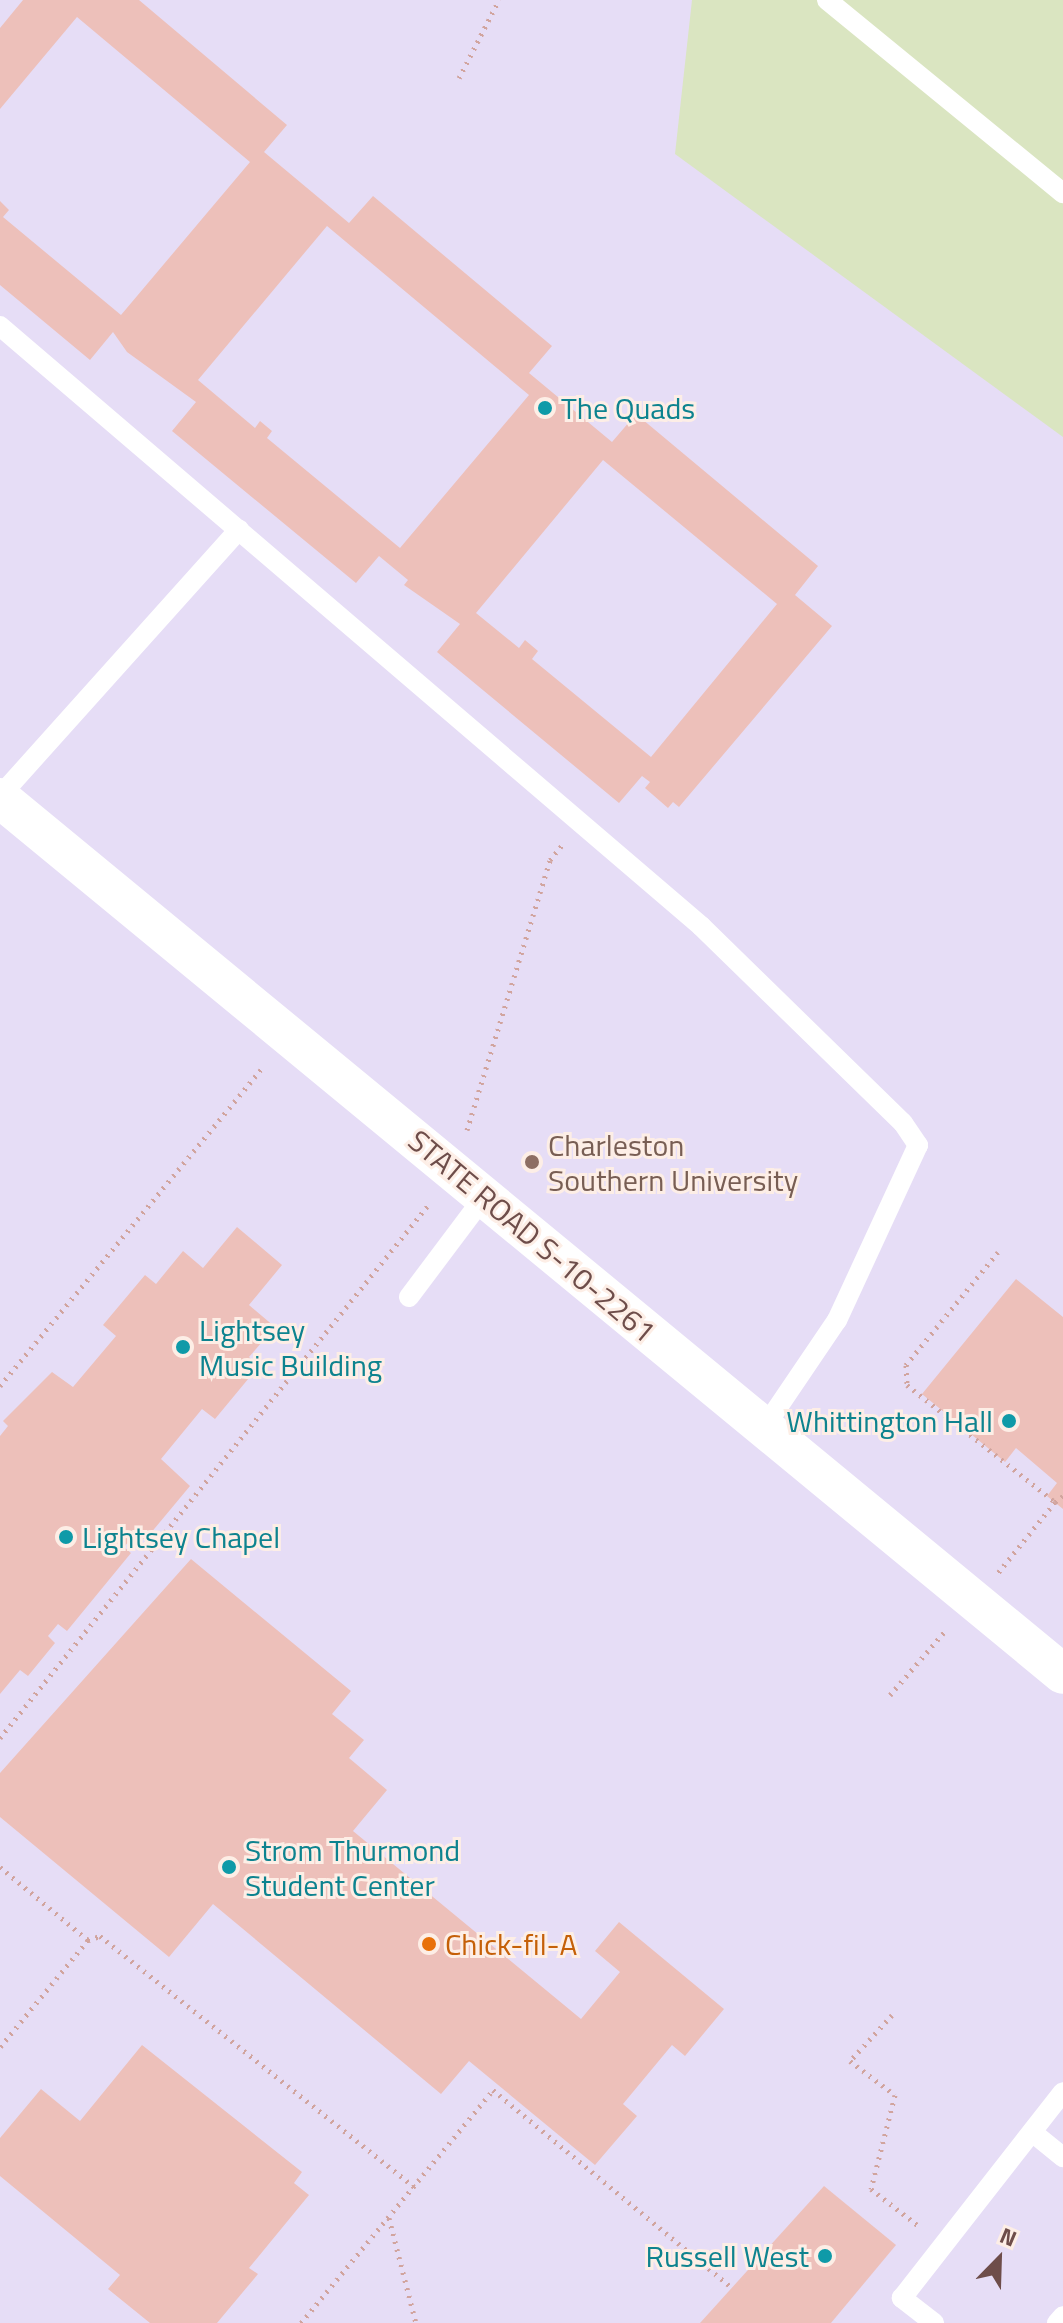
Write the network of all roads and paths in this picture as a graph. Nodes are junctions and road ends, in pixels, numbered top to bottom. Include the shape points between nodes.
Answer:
1 (499, 0) edge
2 (827, 0) edge
3 (459, 78) dead end
4 (1063, 193) edge
5 (0, 326) edge
6 (239, 530) junction
7 (0, 797) edge
8 (581, 823) junction
9 (289, 1036) junction
10 (443, 1163) junction
11 (484, 1197) junction
12 (998, 1252) dead end
13 (409, 1297) dead end
14 (0, 1386) edge
15 (764, 1428) junction
16 (1063, 1496) edge
17 (1055, 1502) junction
18 (975, 1602) junction
19 (1063, 1674) edge
20 (890, 1695) dead end
21 (0, 1738) edge
22 (0, 1867) edge
23 (88, 1940) junction
24 (892, 2015) dead end
25 (0, 2047) edge
26 (1063, 2092) edge
27 (1032, 2132) junction
28 (1063, 2157) edge
29 (414, 2187) junction
30 (388, 2217) junction
31 (943, 2245) junction
32 (730, 2286) dead end
33 (1063, 2316) edge
34 (301, 2323) edge
35 (416, 2323) edge
36 (934, 2323) edge
37 (1057, 2323) edge

1 - 3 path
2 - 4 lane
5 - 6 lane
6 - 7 lane
6 - 8 lane
7 - 9 street, STATE ROAD S-10-2261
8 - 10 path via 550,860 464,1140
8 - 15 lane via 701,926 918,1145 837,1320
9 - 10 street, STATE ROAD S-10-2261
9 - 14 path
10 - 11 street, STATE ROAD S-10-2261
10 - 21 path via 425,1182 430,1209
11 - 13 lane
11 - 15 street, STATE ROAD S-10-2261
12 - 17 path via 906,1365 907,1385
15 - 18 street, STATE ROAD S-10-2261
16 - 17 path
17 - 18 path
18 - 19 street, STATE ROAD S-10-2261
18 - 20 path
22 - 23 path
23 - 25 path
23 - 29 path via 100,1936
24 - 31 path via 850,2061 895,2095 871,2189
26 - 27 lane
27 - 28 lane
27 - 31 lane
29 - 30 path
29 - 32 path via 493,2090
30 - 34 path
30 - 35 path
31 - 36 lane via 902,2298
33 - 37 lane

